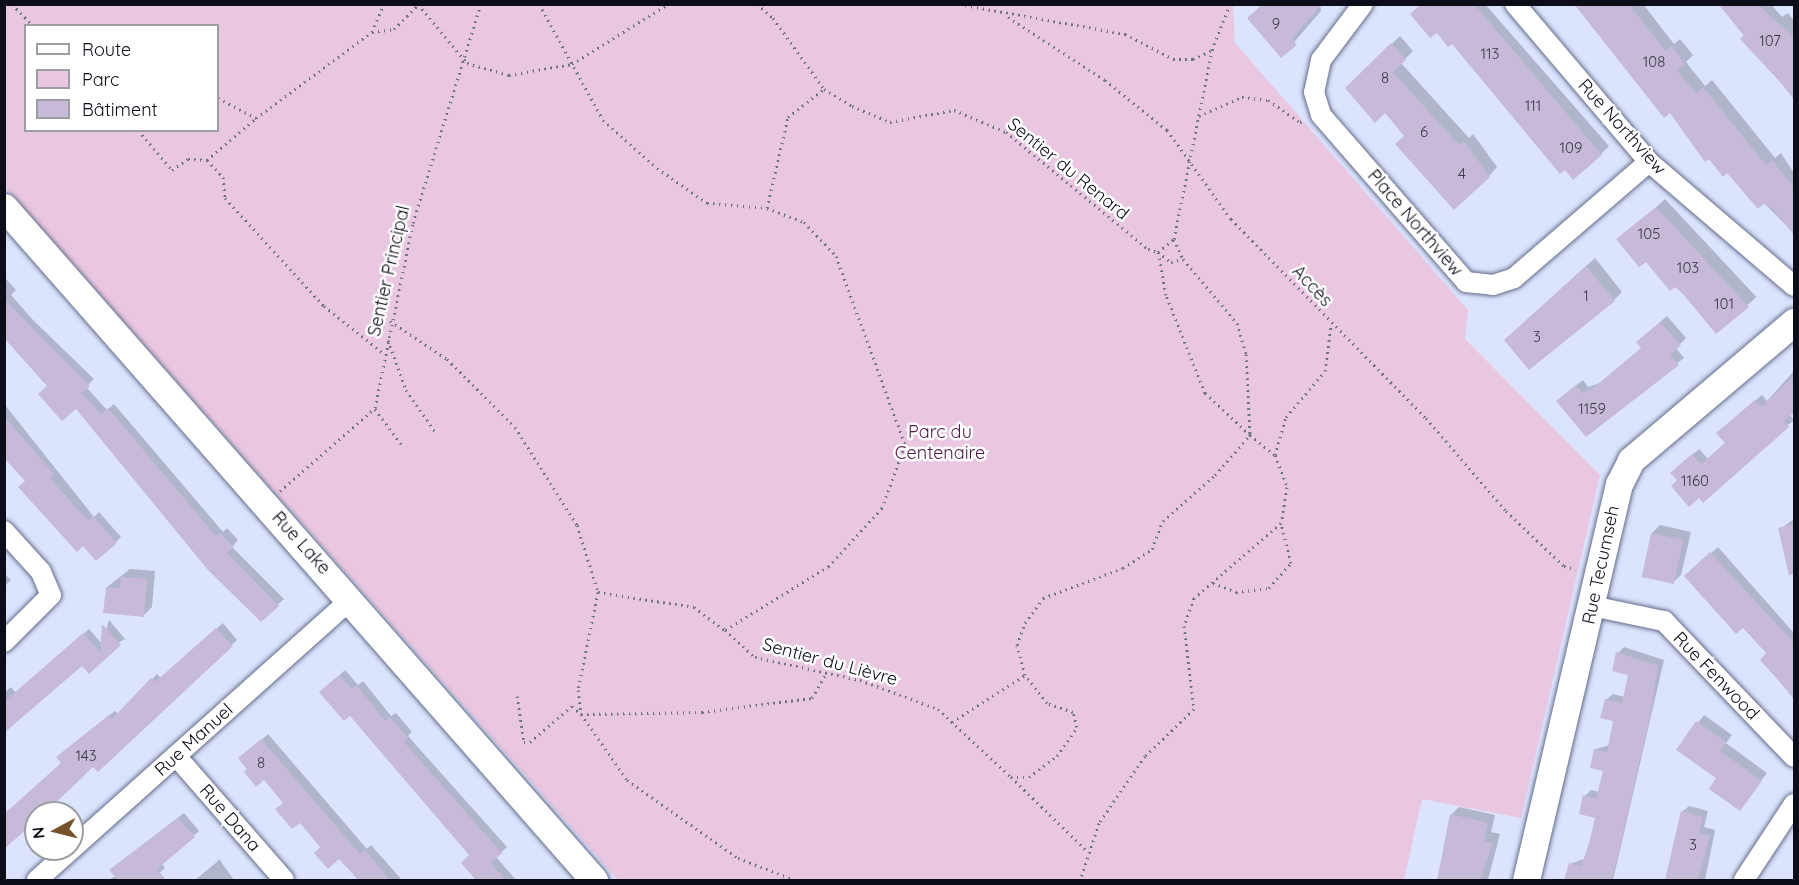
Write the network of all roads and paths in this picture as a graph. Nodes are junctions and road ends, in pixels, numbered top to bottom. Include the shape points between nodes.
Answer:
1 (384, 4) edge
2 (481, 4) edge
3 (539, 4) edge
4 (668, 4) edge
5 (757, 4) edge
6 (959, 4) edge
7 (1230, 4) edge
8 (1363, 4) edge
9 (1515, 4) edge
10 (13, 5) edge
11 (418, 5) edge
12 (1008, 17) junction
13 (31, 24) edge
14 (372, 32) junction
15 (1212, 50) junction
16 (467, 63) junction
17 (572, 64) junction
18 (824, 89) junction
19 (219, 99) edge
20 (1321, 115) junction
21 (1199, 116) junction
22 (256, 118) junction
23 (140, 132) edge
24 (1187, 156) junction
25 (207, 160) junction
26 (1649, 162) junction
27 (4, 207) edge
28 (767, 208) junction
29 (1174, 239) junction
30 (1158, 252) junction
31 (1183, 260) junction
32 (1794, 286) edge
33 (390, 321) junction
34 (1794, 322) edge
35 (1331, 325) junction
36 (387, 337) junction
37 (383, 354) junction
38 (375, 408) junction
39 (436, 433) dead end
40 (1250, 435) junction
41 (401, 444) dead end
42 (1275, 455) junction
43 (266, 504) junction
44 (1281, 523) junction
45 (4, 531) edge
46 (1595, 574) junction
47 (1213, 583) junction
48 (598, 592) junction
49 (351, 599) junction
50 (1592, 606) junction
51 (725, 630) junction
52 (4, 642) edge
53 (826, 674) junction
54 (1025, 675) junction
55 (517, 696) dead end
56 (581, 714) junction
57 (952, 722) junction
58 (176, 756) junction
59 (1794, 757) edge
60 (1011, 777) junction
61 (1794, 804) edge
62 (1088, 851) junction
63 (38, 880) edge
64 (284, 880) edge
65 (594, 880) edge
66 (795, 880) edge
67 (1080, 880) edge
68 (1526, 880) edge
69 (1744, 880) edge

1 - 14 path
2 - 16 path, Sentier Principal
3 - 17 path, Sentier du Lièvre
4 - 17 path
5 - 18 path, Sentier du Renard via 774,18
6 - 12 path
7 - 15 path
8 - 20 street via 1322,60 1314,92
9 - 26 street, Rue Northview
10 - 13 path
11 - 14 path via 394,29
11 - 16 path
12 - 15 path via 1125,34 1173,59 1193,59
12 - 24 path, Accès via 1105,80 1167,130
14 - 22 path
15 - 21 path
16 - 17 path via 509,75
16 - 33 path, Sentier Principal via 413,223
17 - 28 path, Sentier du Lièvre via 603,120 657,168 707,203
18 - 28 path via 788,117
18 - 30 path, Sentier du Renard via 890,122 954,110 1006,132 1105,217
19 - 22 path
20 - 21 path via 1300,123 1279,104 1242,97
20 - 26 street, Place Northview via 1466,282 1479,286 1514,278
21 - 24 path
22 - 25 path
23 - 25 path via 172,170 188,159
24 - 29 path
24 - 35 path, Accès via 1231,219
25 - 37 path via 223,177 225,198 324,306
26 - 32 street, Rue Northview
27 - 43 street, Rue Lake
28 - 51 path, Sentier du Lièvre via 804,222 836,256 905,446 882,508 829,566
29 - 30 path
29 - 31 path
30 - 31 path, Sentier du Renard via 1171,262
30 - 40 path via 1166,295 1205,393
31 - 40 path via 1237,323 1246,354
33 - 36 path, Sentier Principal
33 - 48 path via 447,359 515,427 577,525
34 - 46 street, Rue Tecumseh via 1631,460
35 - 42 path via 1324,371 1286,417
35 - 46 path, Accès via 1564,566
36 - 37 path, Sentier Principal
36 - 39 path via 406,390
37 - 38 path, Sentier Principal
38 - 41 path
38 - 43 path
40 - 42 path
40 - 54 path via 1215,475 1163,520 1152,549 1123,568 1043,598 1017,645
42 - 44 path via 1287,487
43 - 49 street, Rue Lake
44 - 47 path via 1243,550
44 - 47 path via 1290,563 1269,588 1236,592
45 - 52 street via 41,572 51,595
46 - 50 street, Rue Tecumseh
47 - 62 path via 1194,598 1184,626 1194,709 1145,756 1100,823
48 - 51 path via 694,607
48 - 56 path via 578,690
49 - 58 street, Rue Manuel
49 - 65 street, Rue Lake
50 - 59 street, Rue Fenwood via 1664,621
50 - 68 street, Rue Tecumseh
51 - 53 path, Sentier du Lièvre via 755,657
53 - 56 path via 812,698 679,715
53 - 57 path, Sentier du Lièvre via 860,680 938,709
54 - 57 path
54 - 60 path via 1047,703 1073,712 1077,727 1057,756 1029,777
55 - 56 path via 524,742 572,706
56 - 66 path via 627,780 738,858
57 - 60 path, Sentier du Lièvre
58 - 63 street, Rue Manuel
58 - 64 street, Rue Dana
60 - 62 path, Sentier du Lièvre
61 - 69 street
62 - 67 path

